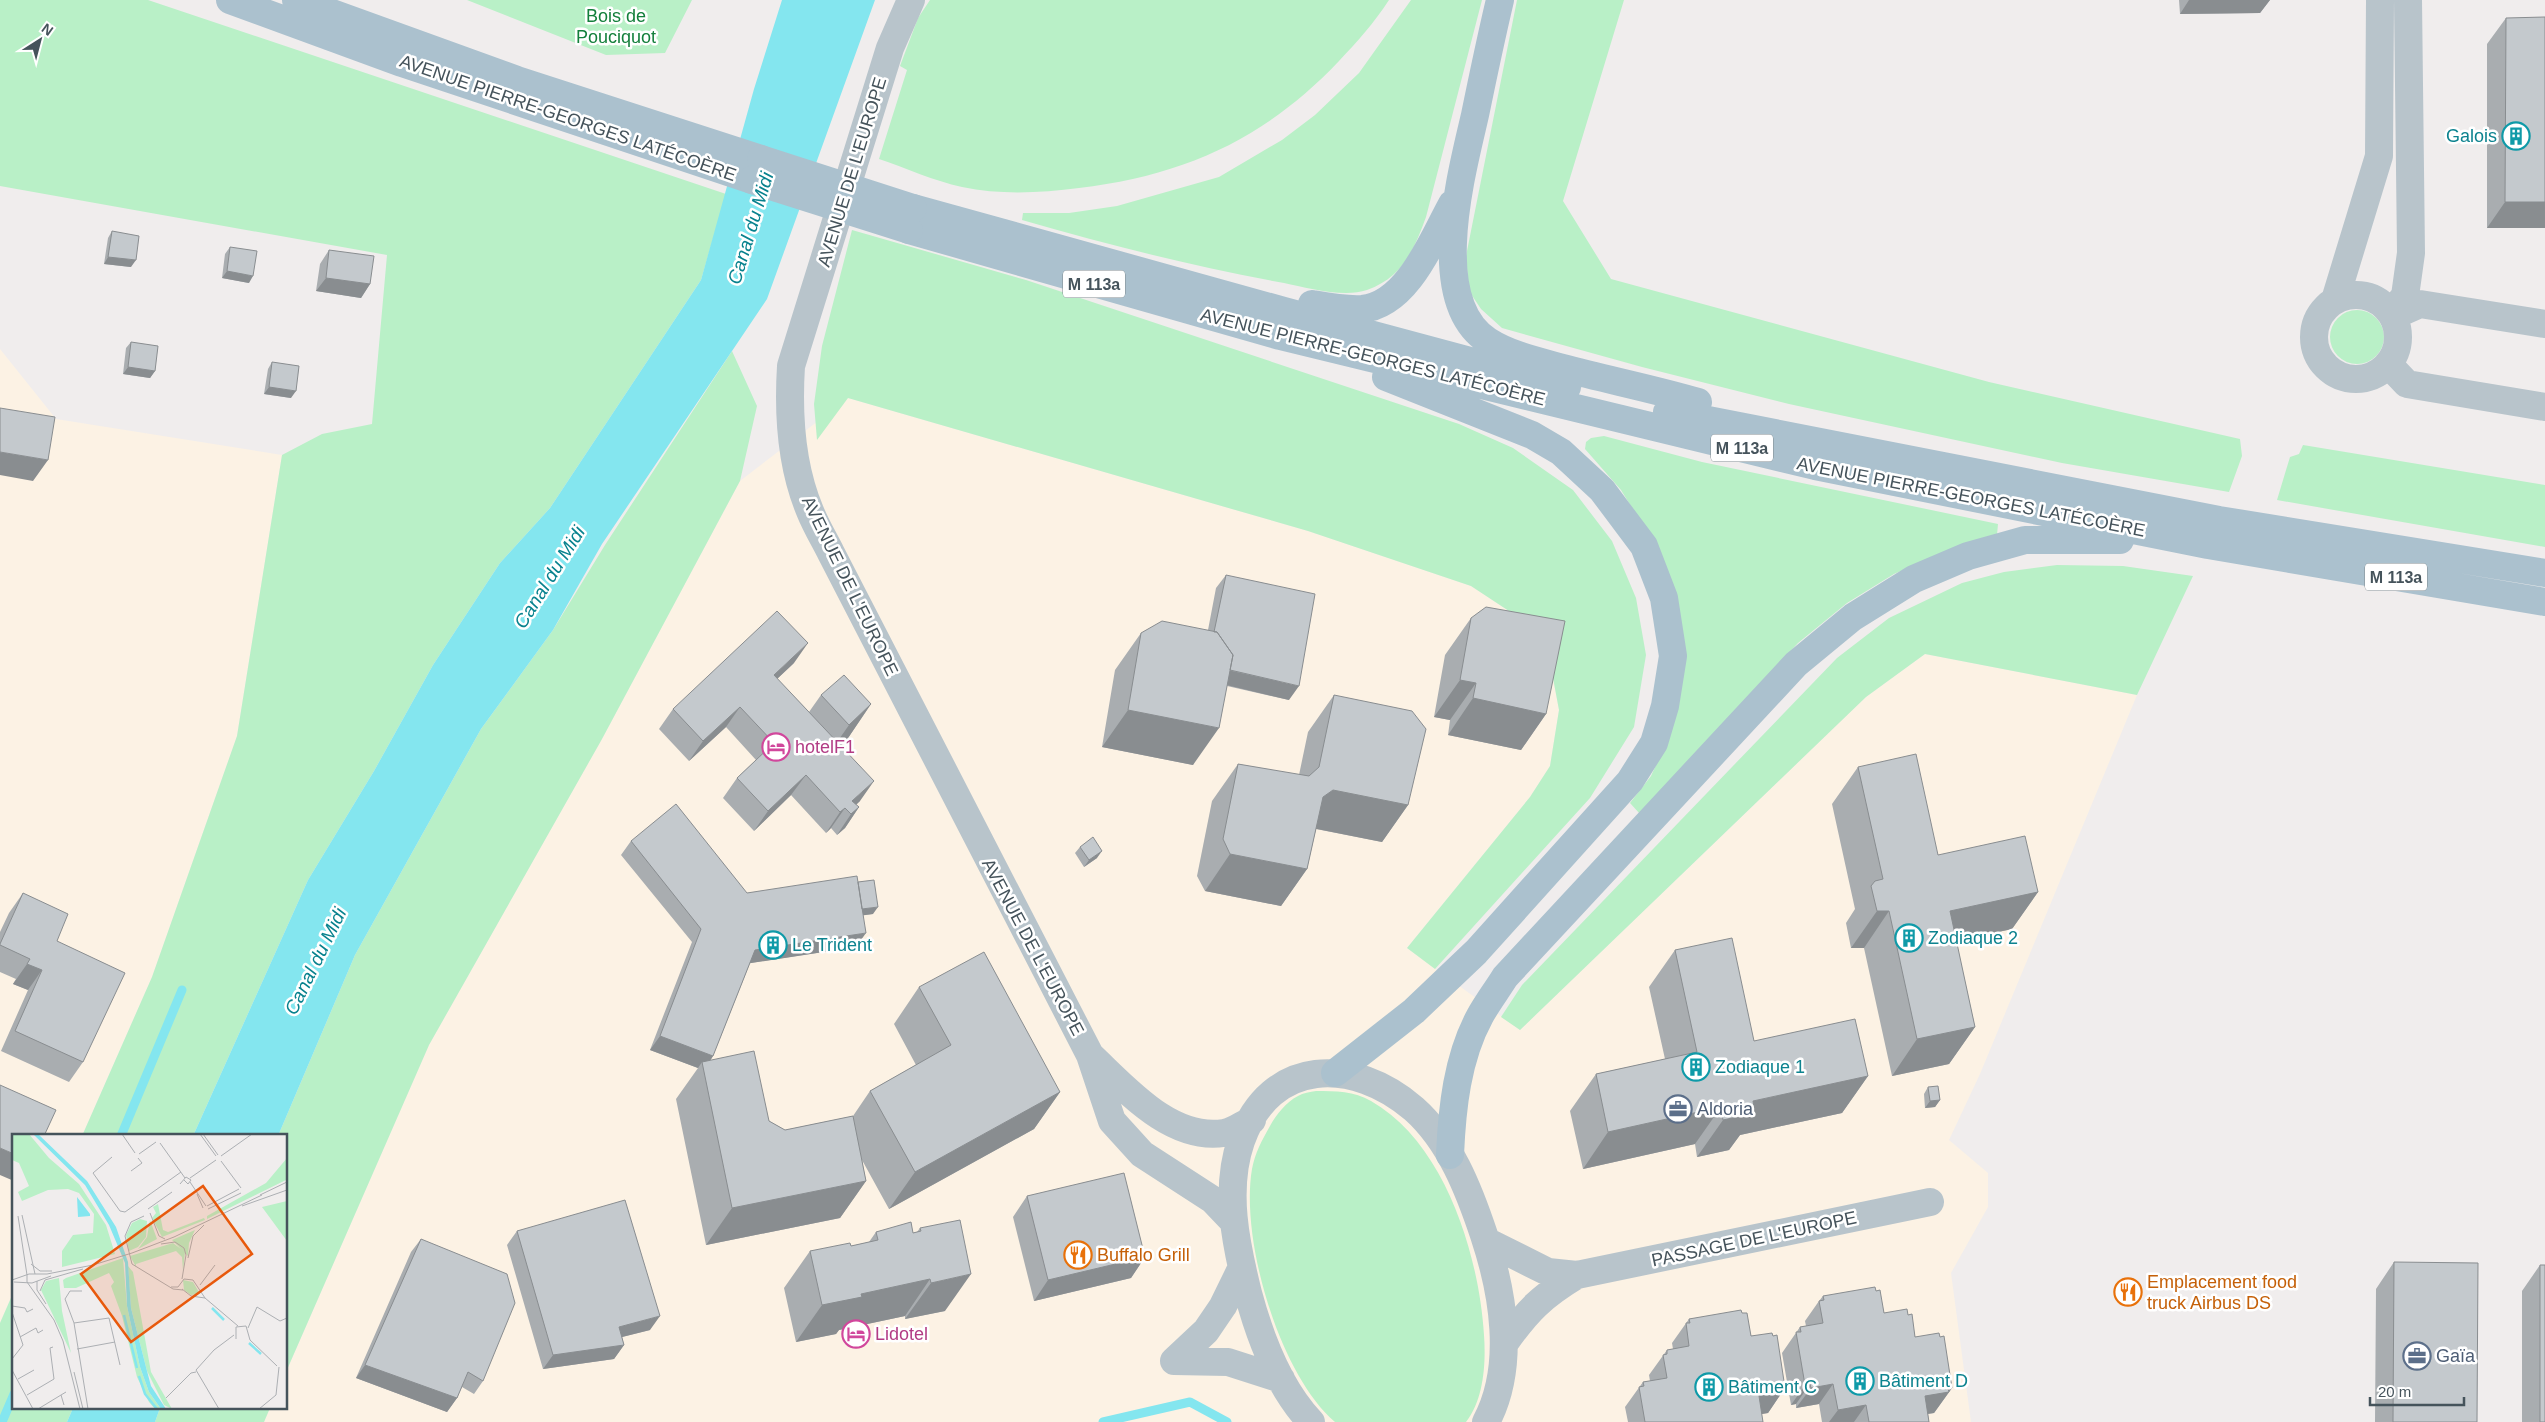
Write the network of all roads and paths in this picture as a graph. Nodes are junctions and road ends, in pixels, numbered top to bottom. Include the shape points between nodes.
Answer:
1 (230, 0) edge
2 (296, 0) edge
3 (328, 0) edge
4 (911, 0) edge
5 (1500, 0) edge
6 (2380, 0) edge
7 (2408, 0) edge
8 (398, 37) junction
9 (622, 125) junction
10 (1457, 196) junction
11 (911, 219) junction
12 (1109, 263) junction
13 (2335, 300) junction
14 (2392, 314) junction
15 (2545, 324) edge
16 (1280, 336) junction
17 (2388, 364) junction
18 (2545, 407) edge
19 (1865, 452) junction
20 (2208, 545) junction
21 (2545, 573) edge
22 (2545, 602) edge
23 (1090, 1055) junction
24 (1335, 1072) junction
25 (1252, 1120) junction
26 (1450, 1155) junction
27 (1930, 1202) dead end
28 (1233, 1221) junction
29 (1486, 1241) junction
30 (1242, 1267) junction
31 (1577, 1275) junction
32 (1504, 1344) junction
33 (1281, 1379) junction
34 (1311, 1422) edge
35 (1486, 1422) edge

1 - 9 main road, AVENUE PIERRE-GEORGES LATÉCOÈRE via 402,63
2 - 8 main road, AVENUE PIERRE-GEORGES LATÉCOÈRE
3 - 8 street, AVENUE PIERRE-GEORGES LATÉCOÈRE
4 - 23 street, AVENUE DE L'EUROPE via 890,48 791,366 789,403 795,456 810,511
5 - 10 main road
6 - 13 street via 2379,156
7 - 14 street via 2411,253 2405,296
8 - 9 main road, AVENUE PIERRE-GEORGES LATÉCOÈRE via 517,80
9 - 11 main road, AVENUE PIERRE-GEORGES LATÉCOÈRE / M 113a, bridge
10 - 12 main road via 1411,278 1380,303 1364,309 1337,308
10 - 19 main road via 1452,251 1455,286 1471,324 1487,340 1524,358 1692,400
11 - 12 main road, AVENUE PIERRE-GEORGES LATÉCOÈRE / M 113a
11 - 16 main road, AVENUE PIERRE-GEORGES LATÉCOÈRE / M 113a
12 - 19 main road, AVENUE PIERRE-GEORGES LATÉCOÈRE / M 113a via 1637,406
13 - 14 street via 2359,295 2377,301
13 - 17 street via 2324,309 2314,336 2322,362 2332,371 2355,379 2367,377
14 - 15 street via 2420,304
14 - 17 street via 2398,341
16 - 20 main road, AVENUE PIERRE-GEORGES LATÉCOÈRE / M 113a via 1815,466
16 - 24 main road via 1496,419 1561,452 1602,490 1644,546 1664,598 1673,656 1665,706 1654,743 1630,781 1476,952 1414,1011
17 - 18 street via 2407,384
19 - 21 main road, AVENUE PIERRE-GEORGES LATÉCOÈRE / M 113a via 2258,527
20 - 22 main road, AVENUE PIERRE-GEORGES LATÉCOÈRE / M 113a
20 - 26 main road via 2100,539 2025,540 1968,556 1914,579 1853,617 1796,664 1505,977 1479,1017 1460,1071 1452,1111
23 - 25 street, AVENUE DE L'EUROPE via 1143,1105 1177,1125 1202,1135 1226,1133
23 - 28 street, AVENUE DE L'EUROPE via 1112,1121 1142,1154 1213,1200
24 - 25 street, AVENUE DE L'EUROPE via 1312,1073 1290,1080 1268,1097
24 - 26 street, AVENUE DE L'EUROPE via 1387,1089 1414,1110
25 - 28 street, AVENUE DE L'EUROPE via 1241,1141 1234,1179
26 - 29 street, AVENUE DE L'EUROPE via 1471,1196
27 - 31 street, PASSAGE DE L'EUROPE
28 - 30 street, AVENUE DE L'EUROPE
29 - 31 street, PASSAGE DE L'EUROPE via 1548,1272
29 - 32 street, AVENUE DE L'EUROPE via 1499,1291
30 - 33 street, AVENUE DE L'EUROPE via 1257,1326
30 - 33 street via 1223,1306 1206,1331 1174,1361 1228,1362
31 - 32 street, PASSAGE DE L'EUROPE via 1547,1293 1525,1314
32 - 35 street, AVENUE DE L'EUROPE via 1501,1382
33 - 34 street, AVENUE DE L'EUROPE

